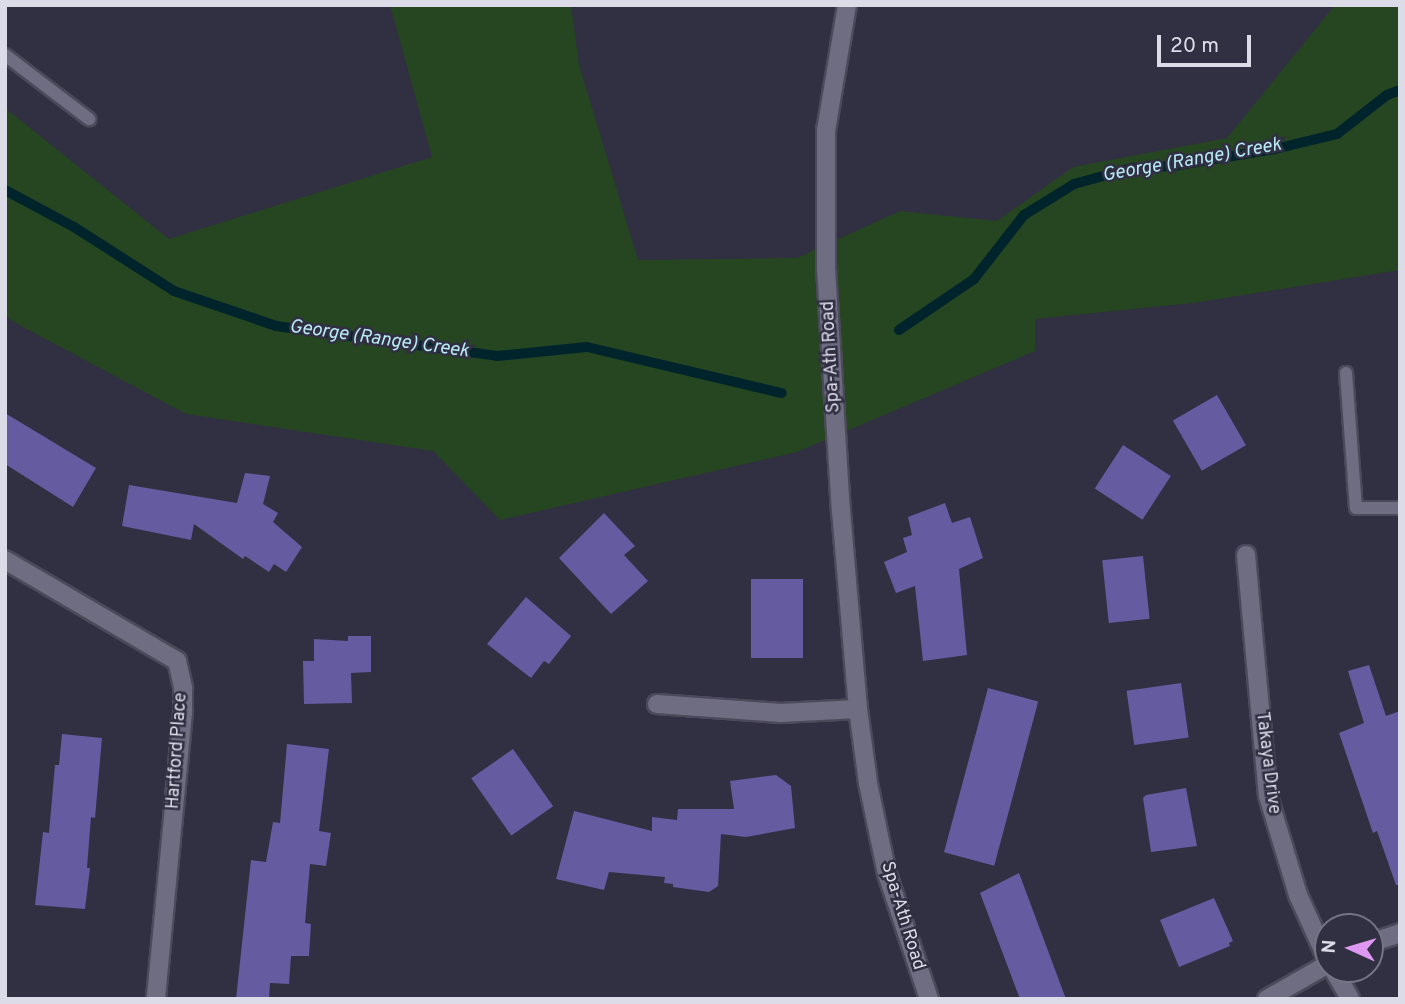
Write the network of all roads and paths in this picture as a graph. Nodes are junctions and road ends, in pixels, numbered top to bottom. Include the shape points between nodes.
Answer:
1 (847, 5) edge
2 (5, 55) edge
3 (89, 119) dead end
4 (1346, 373) dead end
5 (1400, 508) edge
6 (1246, 555) dead end
7 (5, 560) edge
8 (657, 704) dead end
9 (858, 709) junction
10 (1314, 931) edge
11 (1314, 970) edge
12 (1341, 983) edge
13 (156, 999) edge
14 (929, 999) edge
15 (1267, 999) edge
16 (1350, 999) edge

1 - 9 street, Spa-Ath Road via 827,130 826,268
2 - 3 lane
4 - 5 lane via 1356,508
6 - 10 street, Takaya Drive via 1268,796 1298,895
7 - 13 street, Hartford Place via 177,661 183,712
8 - 9 street via 781,713
9 - 14 street, Spa-Ath Road via 887,874
11 - 15 street
12 - 16 street

